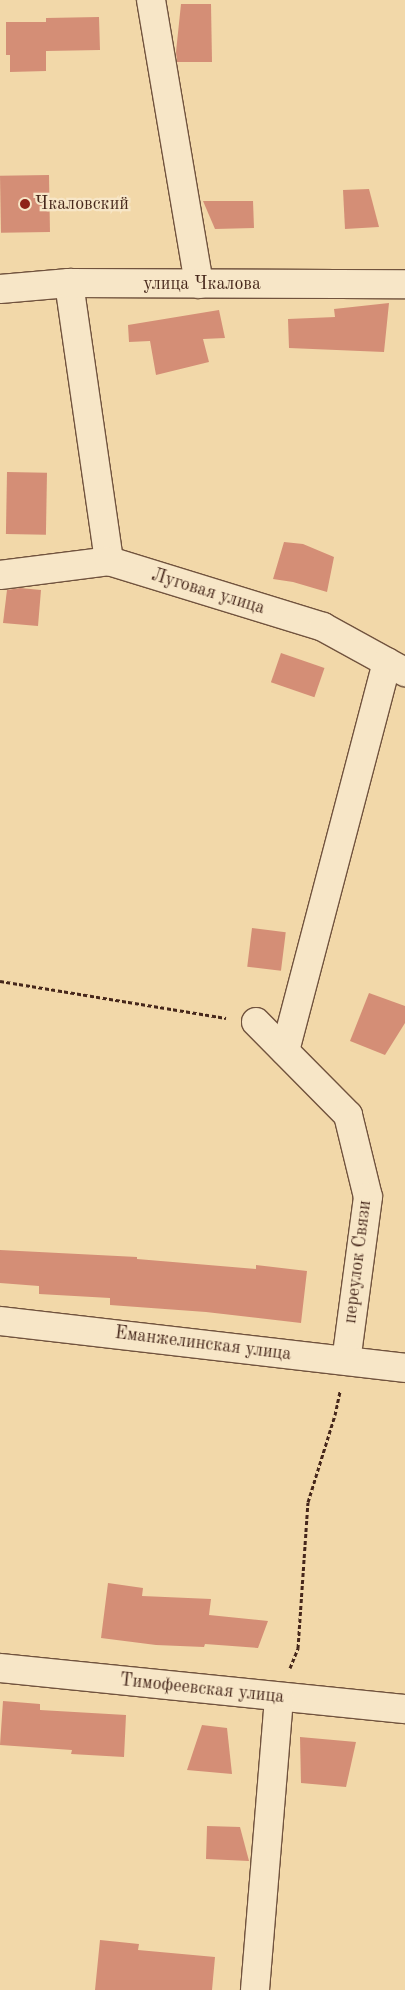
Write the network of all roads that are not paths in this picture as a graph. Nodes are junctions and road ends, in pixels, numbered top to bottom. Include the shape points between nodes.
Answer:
1 (151, 0) edge
2 (70, 283) junction
3 (199, 284) junction
4 (405, 284) edge
5 (0, 289) edge
6 (109, 562) junction
7 (0, 574) edge
8 (396, 667) edge
9 (256, 1022) road end
10 (285, 1051) junction
11 (0, 1321) edge
12 (346, 1360) junction
13 (405, 1368) edge
14 (0, 1668) edge
15 (279, 1697) junction
16 (405, 1709) edge
17 (255, 1990) edge

1 - 3 street
2 - 3 street, улица Чкалова
2 - 5 street, улица Чкалова
2 - 6 street
3 - 4 street, улица Чкалова
6 - 7 street, Луговая улица
6 - 8 street, Луговая улица via 323,628
8 - 10 street
9 - 10 street, переулок Связи
10 - 12 street, переулок Связи via 348,1116 368,1197
11 - 12 street, Еманжелинская улица
12 - 13 street, Еманжелинская улица
14 - 15 street, Тимофеевская улица
15 - 16 street, Тимофеевская улица
15 - 17 street

